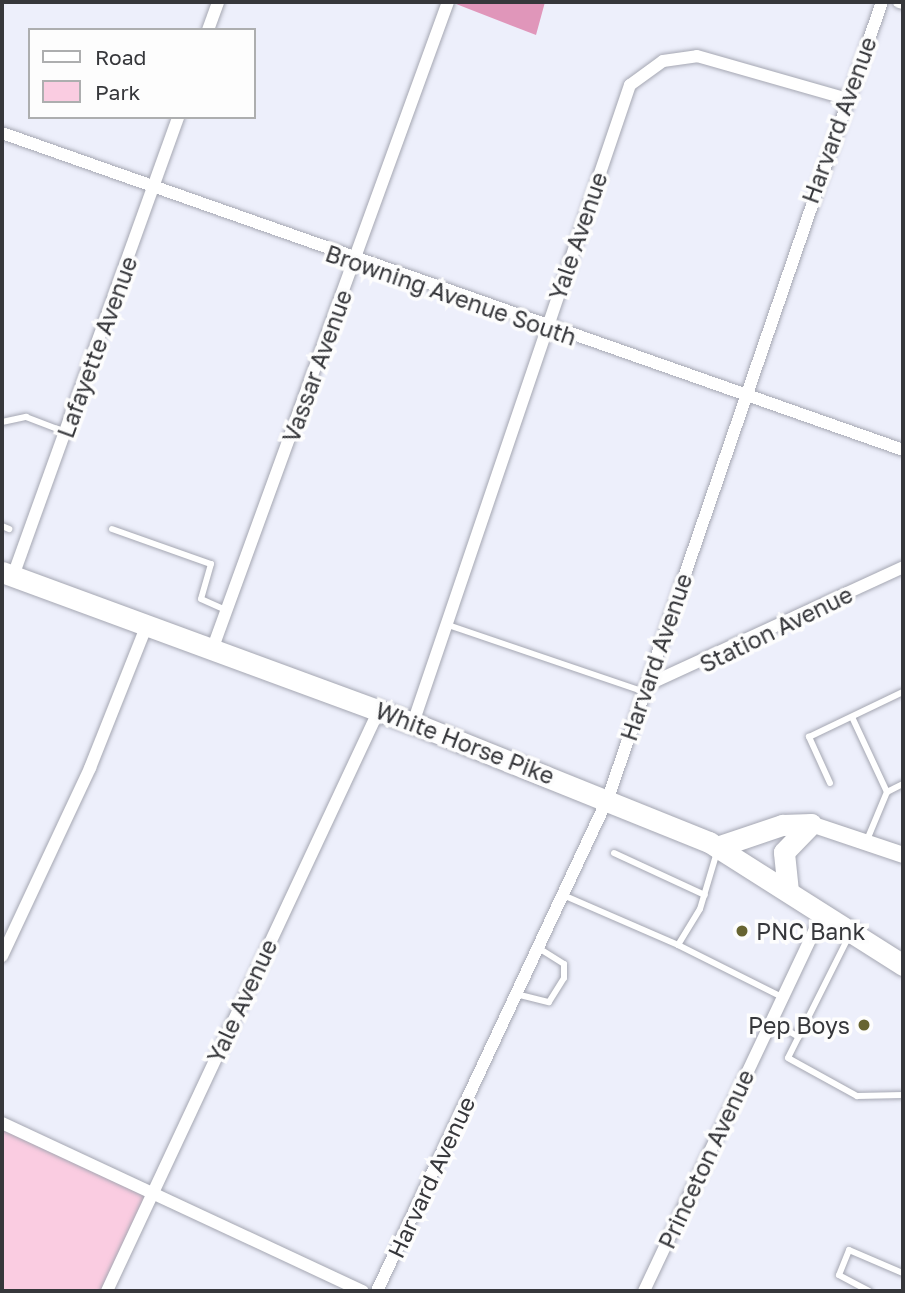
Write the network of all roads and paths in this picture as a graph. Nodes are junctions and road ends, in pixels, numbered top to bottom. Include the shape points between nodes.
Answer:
1 (218, 2) edge
2 (448, 2) edge
3 (883, 2) edge
4 (209, 28) edge
5 (844, 99) junction
6 (177, 119) edge
7 (2, 133) edge
8 (153, 191) junction
9 (355, 262) junction
10 (547, 327) junction
11 (744, 398) junction
12 (2, 422) edge
13 (65, 432) junction
14 (903, 450) edge
15 (111, 529) dead end
16 (903, 567) edge
17 (8, 574) edge
18 (226, 610) junction
19 (147, 625) junction
20 (448, 625) junction
21 (212, 650) junction
22 (646, 689) junction
23 (903, 692) edge
24 (379, 710) junction
25 (852, 717) junction
26 (413, 723) junction
27 (830, 783) dead end
28 (903, 784) edge
29 (887, 792) junction
30 (608, 798) junction
31 (811, 824) junction
32 (867, 840) junction
33 (718, 847) junction
34 (614, 853) dead end
35 (903, 855) edge
36 (788, 891) junction
37 (562, 895) junction
38 (705, 895) junction
39 (823, 912) junction
40 (851, 931) junction
41 (678, 945) junction
42 (538, 948) junction
43 (2, 956) edge
44 (903, 965) edge
45 (516, 994) junction
46 (782, 997) junction
47 (771, 1021) junction
48 (799, 1037) junction
49 (903, 1095) edge
50 (2, 1123) edge
51 (152, 1192) junction
52 (903, 1273) edge
53 (107, 1291) edge
54 (363, 1291) edge
55 (377, 1291) edge
56 (643, 1291) edge
57 (869, 1291) edge

1 - 4 street
2 - 9 street, Vassar Avenue
3 - 5 street, Harvard Avenue
5 - 10 street, Yale Avenue via 696,57 663,61 630,85
5 - 11 street, Harvard Avenue
6 - 8 street, Lafayette Avenue
7 - 8 street, Browning Avenue South
8 - 9 street, Browning Avenue South
8 - 13 street, Lafayette Avenue
9 - 10 street, Browning Avenue South
9 - 18 street, Vassar Avenue
10 - 11 street, Browning Avenue South
10 - 20 street, Yale Avenue
11 - 14 street, Browning Avenue South
11 - 22 street, Harvard Avenue
12 - 13 lane via 26,417
13 - 17 street, Lafayette Avenue
15 - 18 lane via 211,565 201,599
16 - 22 street, Station Avenue
17 - 19 highway, White Horse Pike
18 - 21 street, Vassar Avenue
19 - 21 highway, White Horse Pike
19 - 43 street via 90,768
20 - 22 lane
20 - 26 street, Yale Avenue
21 - 24 highway, White Horse Pike
22 - 30 street, Harvard Avenue
23 - 25 lane
24 - 26 highway, White Horse Pike
24 - 51 street, Yale Avenue
25 - 27 lane via 809,737
25 - 29 lane
26 - 30 highway, White Horse Pike
28 - 29 lane
29 - 32 lane
30 - 33 highway, White Horse Pike
30 - 37 street, Harvard Avenue
31 - 32 street
31 - 33 highway via 782,825
31 - 36 highway via 784,852
32 - 35 street
33 - 36 highway, White Horse Pike
33 - 38 lane
34 - 38 lane
36 - 39 highway, White Horse Pike
37 - 41 lane
37 - 42 street, Harvard Avenue
38 - 41 lane
39 - 40 highway, White Horse Pike
39 - 46 street, Princeton Avenue
40 - 44 highway, White Horse Pike
40 - 48 lane
41 - 46 lane
42 - 45 street, Harvard Avenue
42 - 45 lane via 564,964 564,978 546,1004
45 - 55 street, Harvard Avenue
46 - 47 street, Princeton Avenue
47 - 48 lane
47 - 56 street, Princeton Avenue
48 - 49 lane via 788,1058 857,1096
50 - 51 street
51 - 53 street, Yale Avenue
51 - 54 street
52 - 57 lane via 849,1250 838,1273

